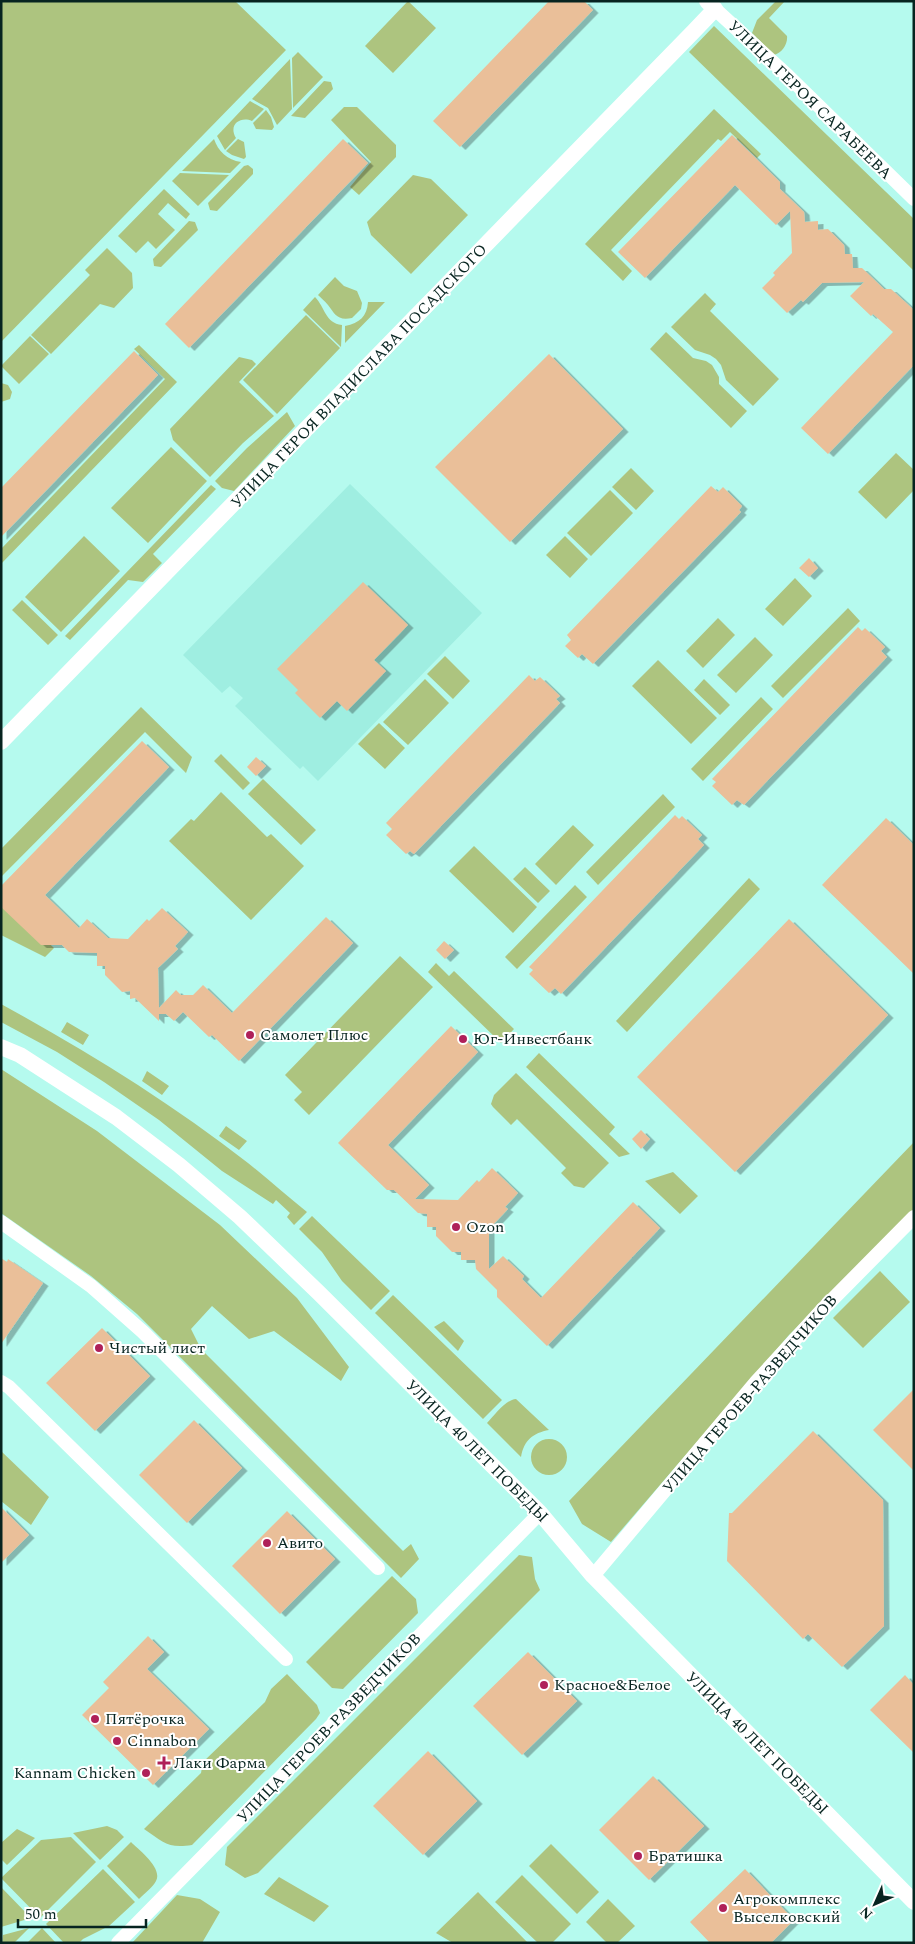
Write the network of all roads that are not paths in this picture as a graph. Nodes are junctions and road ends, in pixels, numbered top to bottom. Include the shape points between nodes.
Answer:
1 (711, 5) edge
2 (914, 199) edge
3 (1, 742) edge
4 (1, 1047) edge
5 (914, 1217) edge
6 (1, 1222) edge
7 (1, 1382) edge
8 (540, 1513) junction
9 (378, 1568) dead end
10 (593, 1576) junction
11 (286, 1659) dead end
12 (914, 1902) edge
13 (118, 1943) edge

1 - 2 street, УЛИЦА ГЕРОЯ САРАБЕЕВА
1 - 3 street, УЛИЦА ГЕРОЯ ВЛАДИСЛАВА ПОСАДСКОГО
4 - 8 street, УЛИЦА 40 ЛЕТ ПОБЕДЫ via 20,1055 116,1117 232,1210
5 - 10 street, УЛИЦА ГЕРОЕВ-РАЗВЕДЧИКОВ via 756,1382
6 - 9 street via 91,1286 144,1332
7 - 11 street via 50,1426
8 - 10 street, УЛИЦА 40 ЛЕТ ПОБЕДЫ
8 - 13 street, УЛИЦА ГЕРОЕВ-РАЗВЕДЧИКОВ
10 - 12 street, УЛИЦА 40 ЛЕТ ПОБЕДЫ

